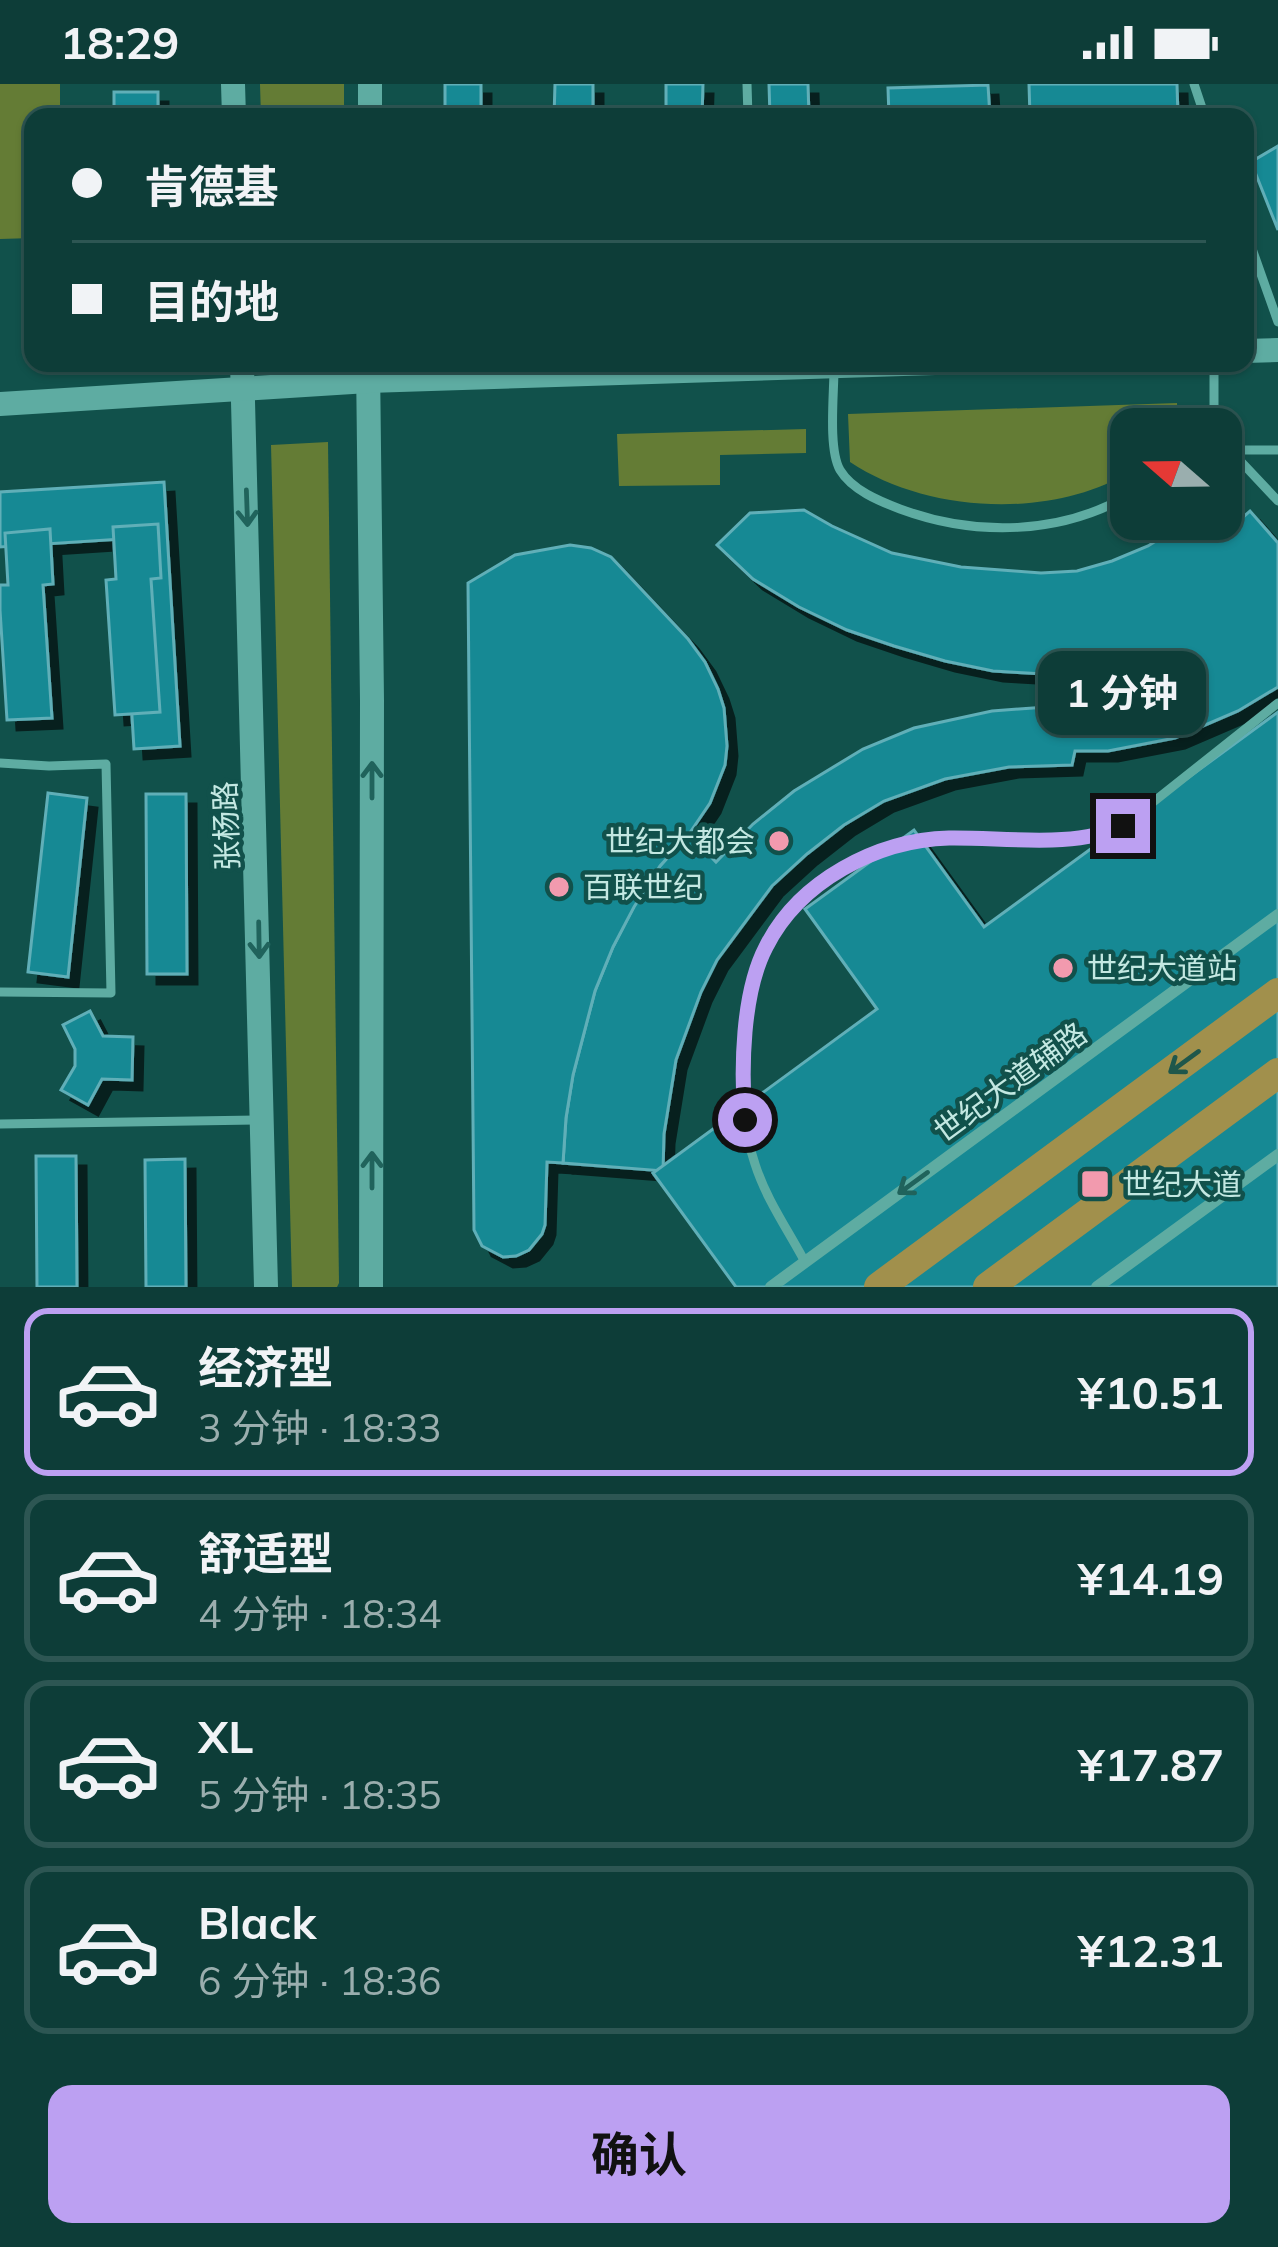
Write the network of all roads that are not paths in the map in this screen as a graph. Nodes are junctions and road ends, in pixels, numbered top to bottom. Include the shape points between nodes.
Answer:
1 (1254, 255) edge
2 (1278, 322) edge
3 (242, 372) edge
4 (368, 372) edge
5 (834, 372) edge
6 (1214, 372) edge
7 (243, 391) junction
8 (0, 404) edge
9 (1214, 408) edge
10 (1242, 450) edge
11 (1278, 450) edge
12 (1242, 466) edge
13 (1278, 501) edge
14 (1110, 506) edge
15 (1278, 703) edge
16 (0, 763) edge
17 (1278, 915) edge
18 (0, 992) edge
19 (1278, 993) edge
20 (1278, 1073) edge
21 (262, 1120) junction
22 (0, 1124) edge
23 (1278, 1155) edge
24 (806, 1262) junction
25 (266, 1287) edge
26 (371, 1287) edge
27 (771, 1287) edge
28 (879, 1287) edge
29 (988, 1287) edge
30 (1097, 1287) edge

1 - 2 lane
3 - 7 main road, 张杨路
4 - 7 main road
26 -> 4 main road
5 - 14 lane via 836,463 879,501 941,522 1008,529
6 - 9 lane
7 - 8 main road
7 -> 21 main road, 张杨路
10 - 11 lane
12 - 13 lane
15 - 24 lane via 1101,836 914,841 826,879 782,921 755,975 743,1093 764,1189
16 - 18 lane via 106,764 111,993
17 -> 24 street, 世纪大道辅路
19 -> 28 main road
20 - 29 main road
21 - 22 lane
21 - 25 main road, 张杨路
23 - 30 street
24 - 27 street, 世纪大道辅路

